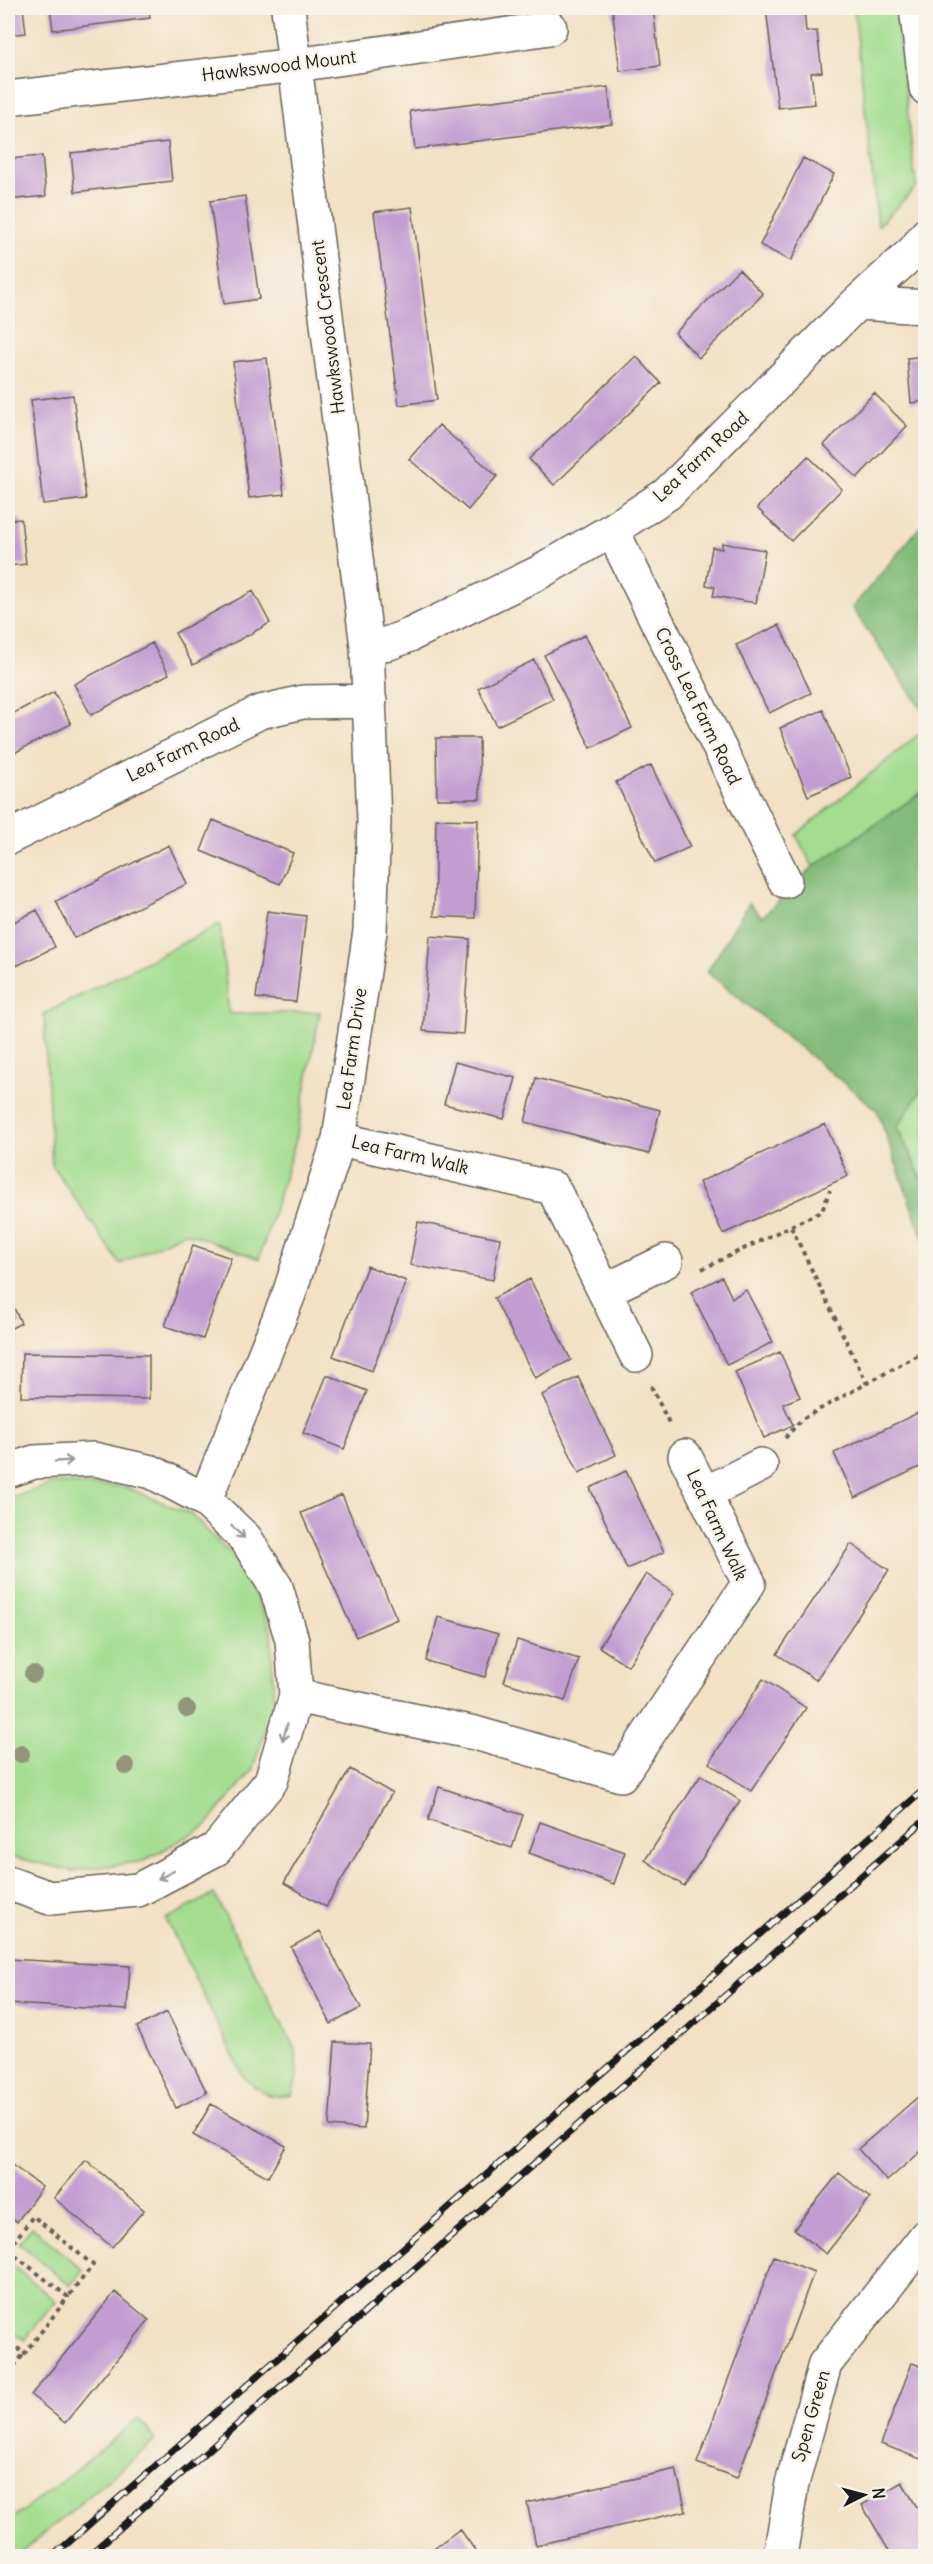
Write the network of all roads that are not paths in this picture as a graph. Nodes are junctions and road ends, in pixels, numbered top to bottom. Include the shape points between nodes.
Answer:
1 (288, 8) edge
2 (916, 8) edge
3 (550, 28) dead end
4 (296, 65) junction
5 (926, 88) edge
6 (8, 98) edge
7 (926, 236) edge
8 (856, 303) junction
9 (926, 307) edge
10 (612, 530) junction
11 (367, 647) junction
12 (370, 701) junction
13 (8, 838) edge
14 (785, 881) dead end
15 (339, 1139) junction
16 (666, 1261) road end
17 (604, 1291) junction
18 (636, 1354) road end
19 (685, 1456) road end
20 (761, 1465) road end
21 (8, 1471) edge
22 (704, 1494) junction
23 (205, 1500) junction
24 (296, 1696) junction
25 (8, 1883) edge
26 (926, 2236) edge
27 (780, 2556) edge

1 - 4 street, Hawkswood Crescent
2 - 5 street
3 - 4 street, Hawkswood Mount
4 - 6 street, Hawkswood Mount
4 - 11 street, Hawkswood Crescent
7 - 8 street, Lea Farm Road
8 - 9 street
8 - 10 street, Lea Farm Road via 667,494
10 - 11 street, Lea Farm Road via 540,572 410,635
10 - 14 street, Cross Lea Farm Road
11 - 12 street, Lea Farm Drive
12 - 13 street, Lea Farm Road via 303,702 260,712
12 - 15 street, Lea Farm Drive via 374,821 370,931
15 - 17 street, Lea Farm Walk via 553,1188
15 - 23 street, Lea Farm Drive via 289,1294
16 - 17 street
17 - 18 street, Lea Farm Walk
19 - 22 street, Lea Farm Walk
20 - 22 street
21 -> 23 street via 34,1462 94,1459 153,1472
22 - 24 street, Lea Farm Walk via 748,1583 621,1775 475,1733
23 -> 24 street via 246,1539 276,1587 292,1640
24 -> 25 street via 271,1781 216,1849 138,1890 50,1898
26 - 27 street, Spen Green via 825,2364 792,2484

